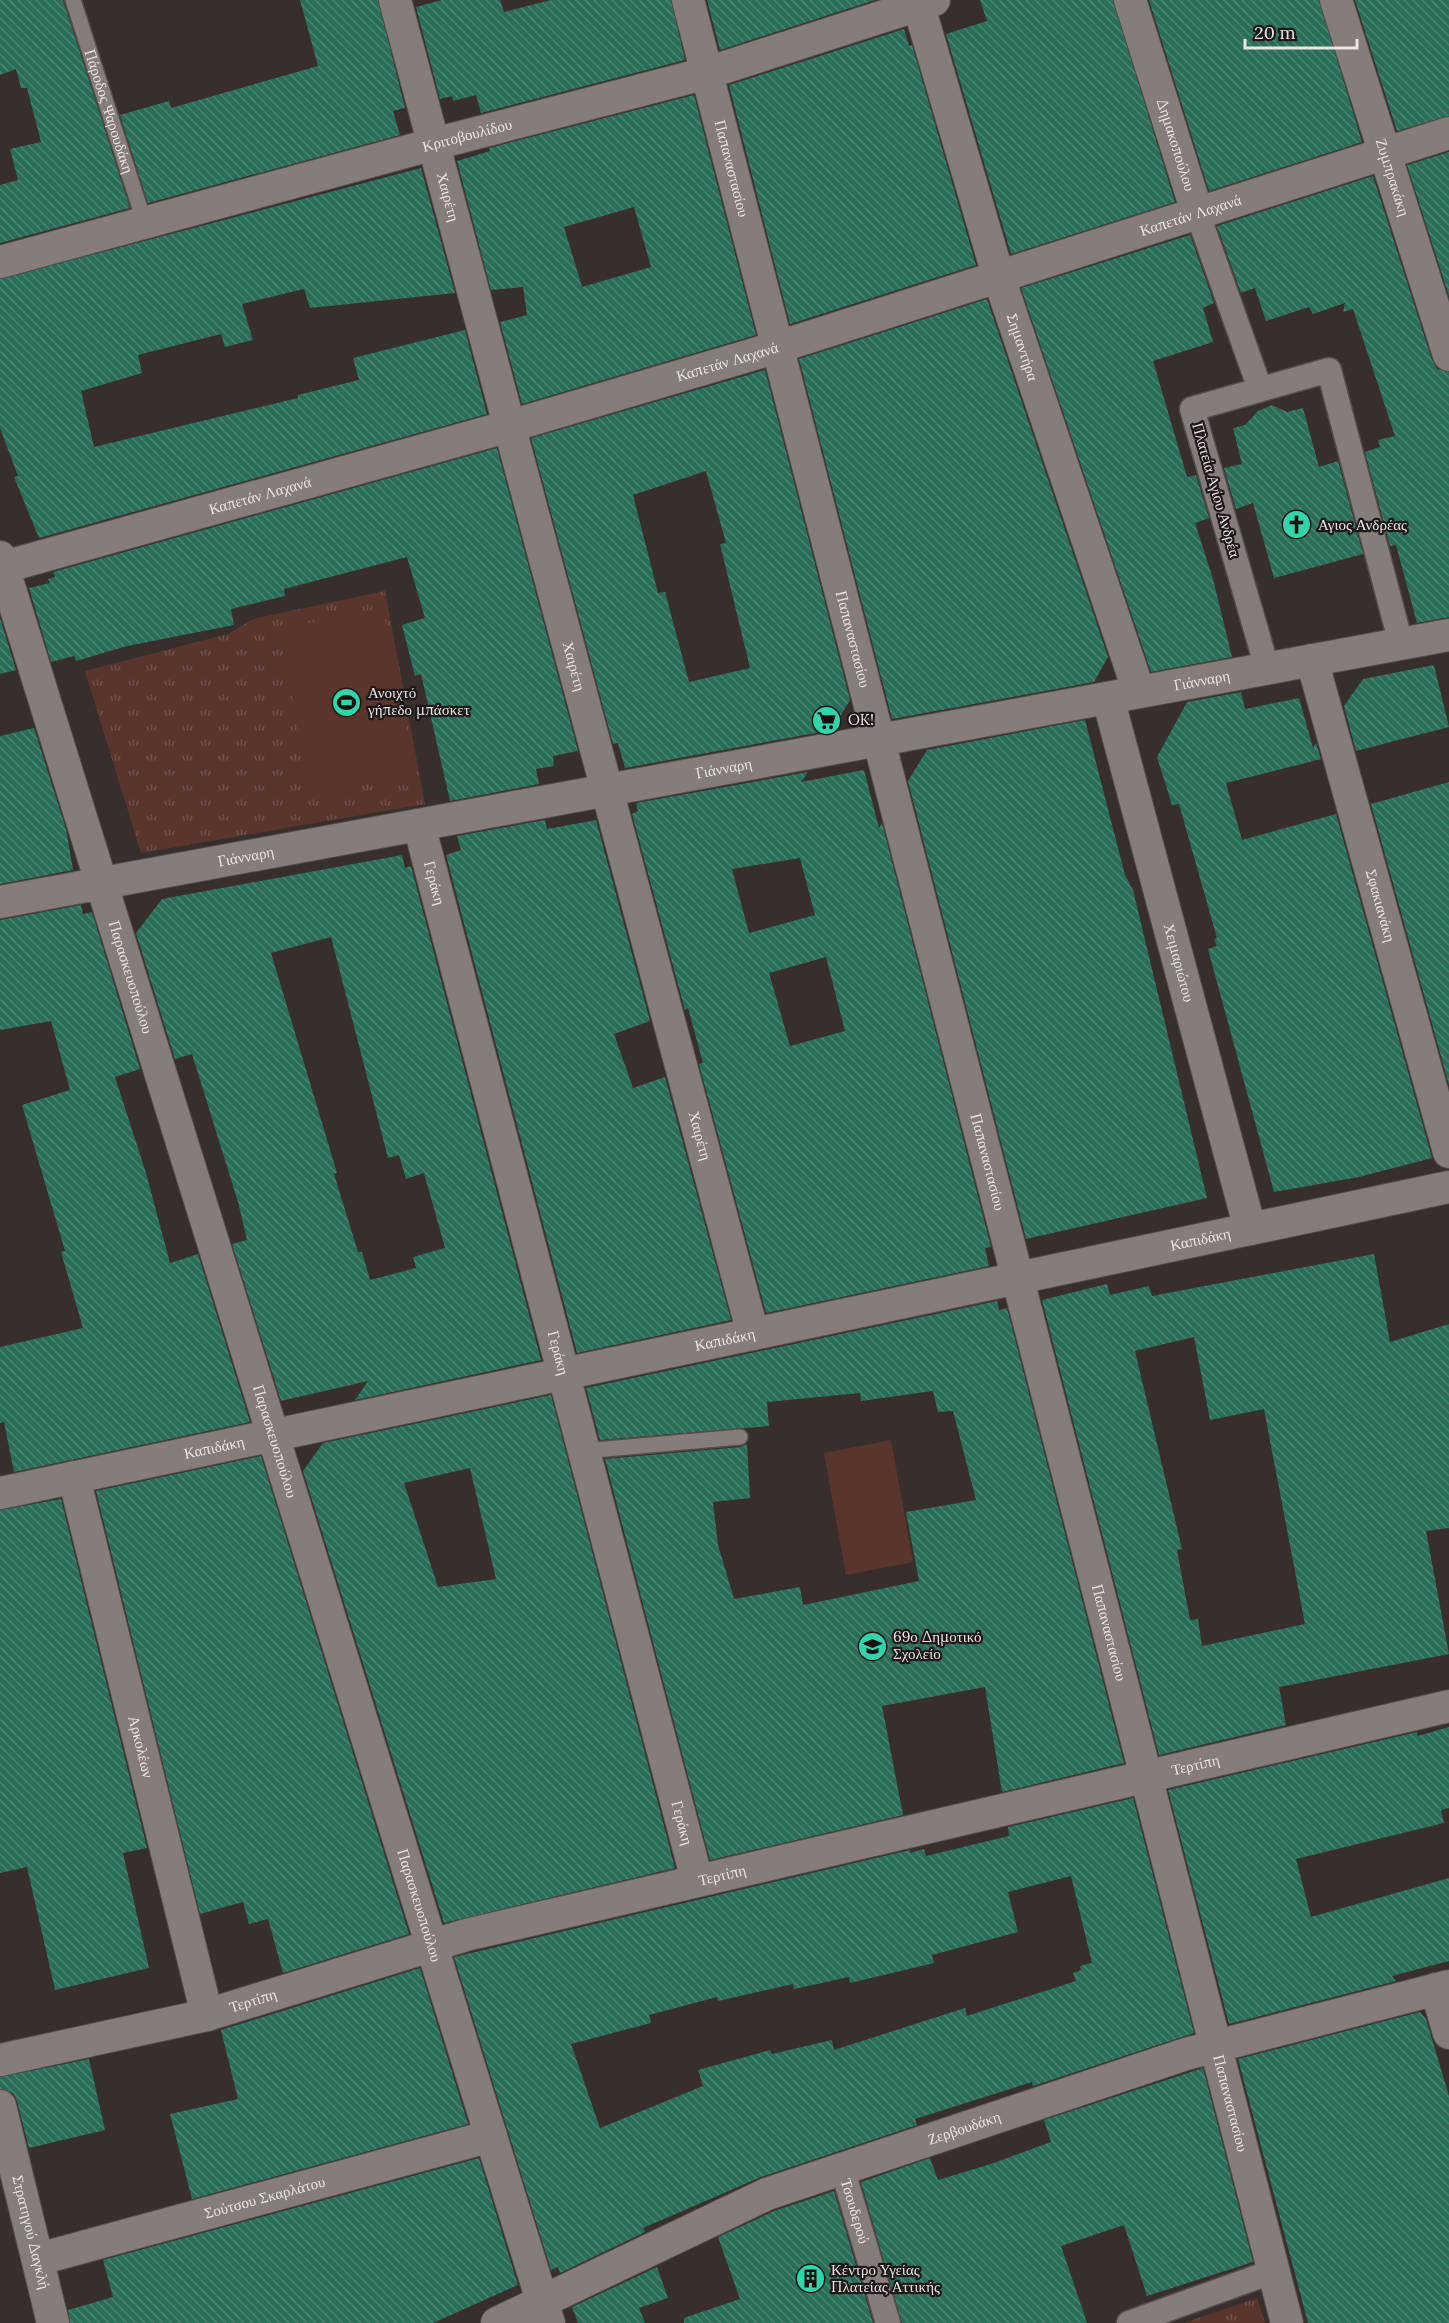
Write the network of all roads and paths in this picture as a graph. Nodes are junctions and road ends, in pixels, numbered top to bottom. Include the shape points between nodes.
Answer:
1 (73, 0) edge
2 (395, 0) edge
3 (688, 0) edge
4 (1130, 0) edge
5 (1336, 0) edge
6 (923, 2) edge
7 (707, 73) junction
8 (1449, 133) edge
9 (434, 144) junction
10 (1384, 155) junction
11 (1197, 212) junction
12 (146, 224) junction
13 (0, 262) edge
14 (998, 274) junction
15 (778, 347) junction
16 (1449, 356) edge
17 (1260, 389) junction
18 (510, 426) junction
19 (1, 564) edge
20 (1449, 635) edge
21 (1401, 644) junction
22 (1312, 660) junction
23 (1267, 668) junction
24 (1139, 692) junction
25 (1108, 698) junction
26 (879, 740) junction
27 (607, 790) junction
28 (419, 825) junction
29 (102, 883) junction
30 (0, 902) edge
31 (1449, 1152) edge
32 (1449, 1187) edge
33 (1250, 1229) junction
34 (1018, 1278) junction
35 (753, 1334) junction
36 (563, 1374) junction
37 (273, 1436) junction
38 (740, 1437) dead end
39 (583, 1451) junction
40 (74, 1477) junction
41 (0, 1493) edge
42 (1449, 1706) edge
43 (1146, 1775) junction
44 (697, 1880) junction
45 (431, 1943) junction
46 (1443, 1987) edge
47 (207, 2015) junction
48 (1449, 2033) edge
49 (1215, 2045) junction
50 (0, 2060) edge
51 (0, 2106) edge
52 (491, 2136) junction
53 (842, 2168) junction
54 (13, 2213) edge
55 (39, 2259) junction
56 (1274, 2271) junction
57 (546, 2312) edge
58 (54, 2323) edge
59 (497, 2323) edge
60 (888, 2323) edge
61 (1129, 2323) edge
62 (1287, 2323) edge

1 - 12 lane, Πάροδος Ψαρουδάκη
2 - 9 street, Χαιρέτη
3 - 7 street, Παπαναστασίου
4 - 11 street, Δημακοπούλου
5 - 10 street, Ζυμπρακάκη
6 - 7 street, Κριτοβουλίδου
6 - 14 street, Σημαντήρα
7 - 9 street, Κριτοβουλίδου
7 - 15 street, Παπαναστασίου
8 - 10 street, Καπετάν Λαχανά
9 - 12 street, Κριτοβουλίδου
9 - 18 street, Χαιρέτη
10 - 11 street, Καπετάν Λαχανά
10 - 16 street, Ζυμπρακάκη
11 - 14 street, Καπετάν Λαχανά
11 - 17 street, Δημακοπούλου
12 - 13 street, Κριτοβουλίδου
14 - 15 street, Καπετάν Λαχανά
14 - 24 street, Σημαντήρα
15 - 18 street, Καπετάν Λαχανά
15 - 26 street, Παπαναστασίου
17 - 21 street, Πλατεία Αγίου Ανδρέα via 1329,370
17 - 23 street, Πλατεία Αγίου Ανδρέα via 1192,409
18 - 19 street, Καπετάν Λαχανά
18 - 27 street, Χαιρέτη
19 - 29 street, Παρασκευοπούλου
20 - 21 street, Γιάνναρη
21 - 22 street, Γιάνναρη
22 - 23 street, Γιάνναρη
22 - 31 street, Σφακιανάκη
23 - 24 street, Γιάνναρη
24 - 25 street, Γιάνναρη
25 - 26 street, Γιάνναρη
25 - 33 street, Χειμαριώτου
26 - 27 street, Γιάνναρη
26 - 34 street, Παπαναστασίου
27 - 28 street, Γιάνναρη
27 - 35 street, Χαιρέτη
28 - 29 street, Γιάνναρη
28 - 36 street, Γεράκη
29 - 30 street, Γιάνναρη
29 - 37 street, Παρασκευοπούλου
32 - 33 street, Καπιδάκη
33 - 34 street, Καπιδάκη
34 - 35 street, Καπιδάκη
34 - 43 street, Παπαναστασίου
35 - 36 street, Καπιδάκη
36 - 37 street, Καπιδάκη
36 - 39 street, Γεράκη
37 - 40 street, Καπιδάκη
37 - 45 street, Παρασκευοπούλου
38 - 39 lane
39 - 44 street, Γεράκη
40 - 41 street, Καπιδάκη
40 - 47 street, Αρκολέων
42 - 43 street, Τερτίπη
43 - 44 street, Τερτίπη
43 - 49 street, Παπαναστασίου
44 - 45 street, Τερτίπη
45 - 47 street, Τερτίπη
45 - 52 street, Παρασκευοπούλου
46 - 48 street
46 - 49 street, Ζερβουδάκη
47 - 50 street, Τερτίπη
49 - 53 street, Ζερβουδάκη
49 - 56 street, Παπαναστασίου
51 - 54 street, Στρατηγού Δαγκλή
52 - 55 street, Σούτσου Σκαρλάτου
52 - 57 street, Παρασκευοπούλου
53 - 57 street, Ζερβουδάκη via 767,2194
53 - 60 street, Τσουδερού
54 - 55 street, Στρατηγού Δαγκλή
55 - 58 street, Στρατηγού Δαγκλή
56 - 61 street
56 - 62 street, Παπαναστασίου
57 - 59 street, Ζερβουδάκη

